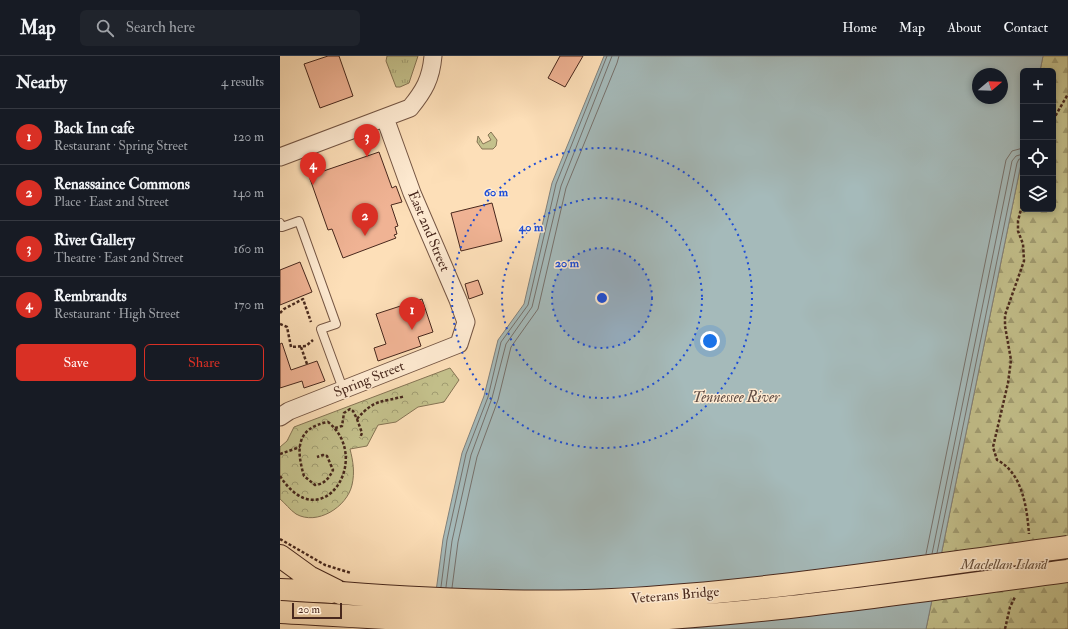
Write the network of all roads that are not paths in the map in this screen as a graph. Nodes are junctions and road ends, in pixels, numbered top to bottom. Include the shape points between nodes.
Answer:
1 (433, 56) edge
2 (384, 118) junction
3 (280, 157) edge
4 (280, 223) edge
5 (459, 344) joint
6 (342, 389) junction
7 (280, 417) edge
8 (1068, 547) edge
9 (280, 556) edge
10 (1068, 571) edge
11 (280, 590) edge
12 (341, 593) junction
13 (280, 612) edge

1 - 2 street via 432,70 424,91 410,108
2 - 3 street
2 - 5 street, East 2nd Street via 466,322
4 - 6 lane via 282,227 299,221 336,324 321,329
5 - 6 street, Spring Street
6 - 7 street, Spring Street
8 - 12 main road, Veterans Bridge, bridge via 773,586 613,600 427,600
9 - 12 main road via 309,577
10 - 13 main road, Veterans Bridge, bridge via 843,601 713,615 590,622 465,622
11 - 12 main road, Veterans Bridge

